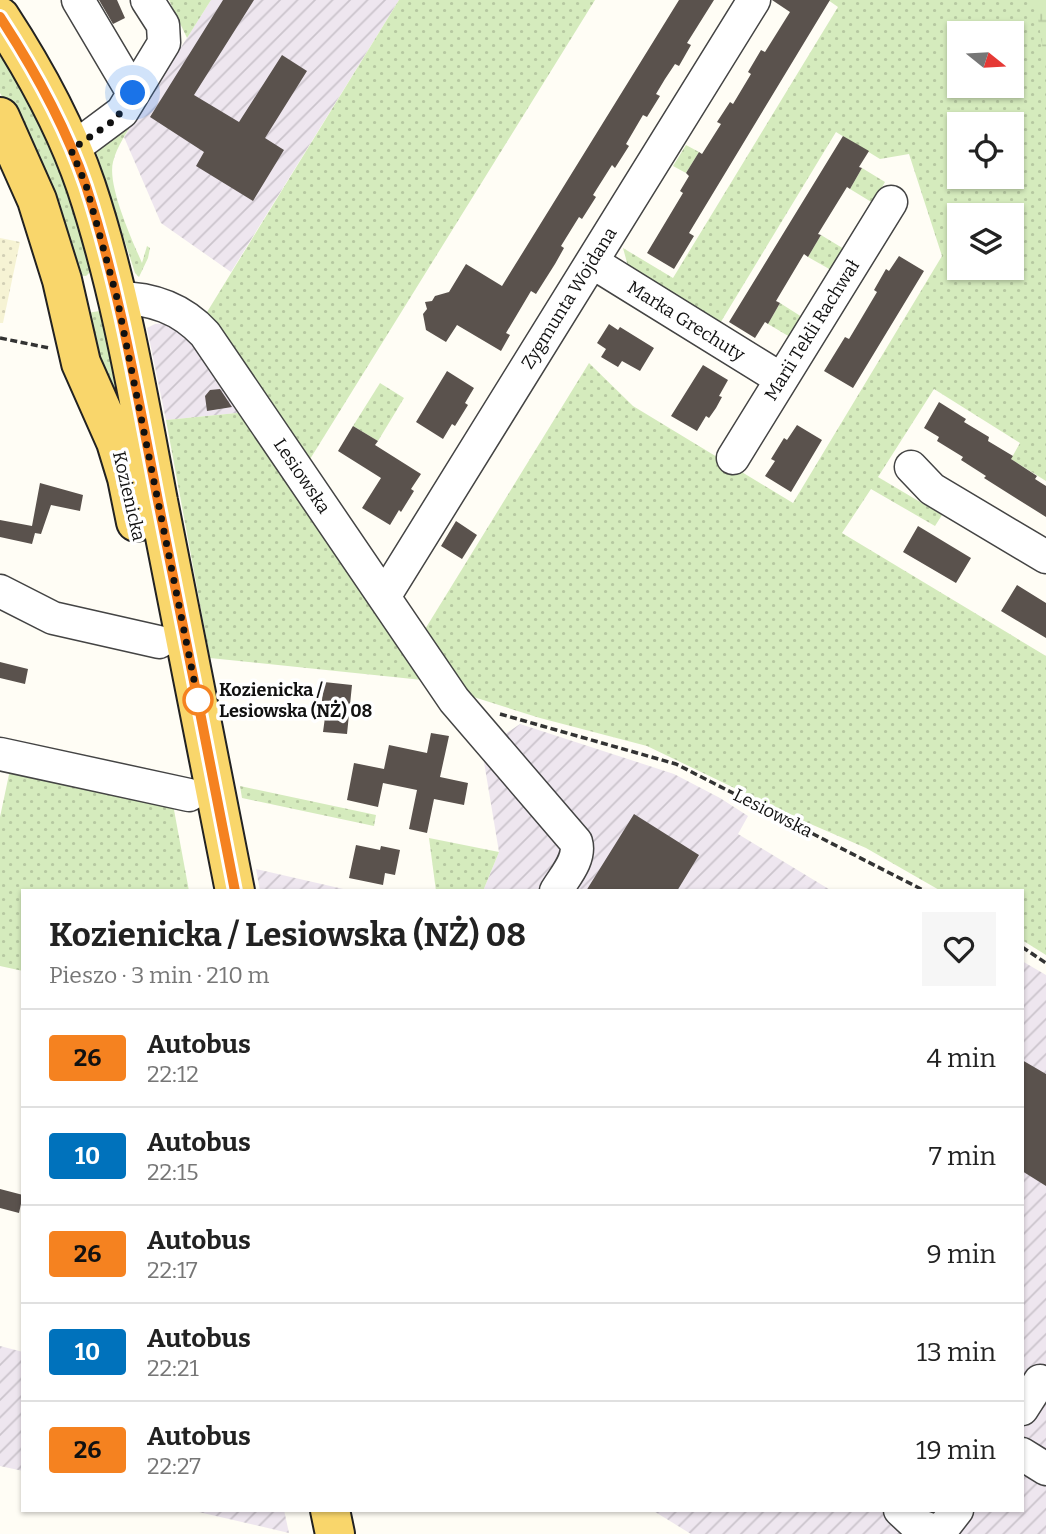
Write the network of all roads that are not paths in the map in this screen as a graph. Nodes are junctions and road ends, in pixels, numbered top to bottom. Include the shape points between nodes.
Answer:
1 (78, 0) edge
2 (147, 0) edge
3 (754, 0) edge
4 (0, 17) edge
5 (133, 93) junction
6 (0, 117) edge
7 (71, 150) junction
8 (11, 156) edge
9 (891, 202) dead end
10 (592, 262) junction
11 (111, 273) junction
12 (62, 280) junction
13 (174, 310) junction
14 (129, 355) junction
15 (781, 380) junction
16 (733, 458) dead end
17 (911, 467) dead end
18 (1046, 557) edge
19 (0, 591) edge
20 (384, 597) junction
21 (159, 642) junction
22 (0, 754) edge
23 (189, 795) junction
24 (208, 889) edge
25 (235, 889) edge
26 (557, 889) edge
27 (1036, 1379) edge
28 (1024, 1405) edge
29 (1024, 1455) edge
30 (1046, 1469) edge
31 (330, 1512) edge
32 (356, 1512) edge
33 (902, 1512) edge
34 (955, 1512) edge
35 (335, 1534) edge
36 (361, 1534) edge

1 - 5 street
2 - 5 street via 163,25 164,43
3 - 10 street, Zygmunta Wojdana
4 - 7 main road, Kozienicka via 36,75
5 - 7 street via 116,119
6 - 8 main road, Kozienicka
7 - 11 main road, Kozienicka
8 - 12 main road, Kozienicka via 37,200
9 - 15 street, Marii Tekli Rachwał
10 - 15 street, Marka Grechuty
10 - 20 street, Zygmunta Wojdana
11 - 12 main road via 89,301 71,293
11 - 13 street, Lesiowska
11 - 14 main road, Kozienicka
12 - 21 main road, Kozienicka via 80,363 127,478
13 - 14 street via 159,309 141,317 131,337
13 - 20 street, Lesiowska via 205,334
14 - 25 main road, Kozienicka
15 - 16 street, Marii Tekli Rachwał
17 - 18 street via 932,489
19 - 21 street via 53,618
20 - 26 street, Lesiowska via 454,700 576,842 576,858
21 - 23 main road, Kozienicka
22 - 23 street
23 - 24 main road, Kozienicka
27 - 28 street
29 - 30 street
31 - 35 main road
32 - 36 main road
33 - 34 street via 915,1524 935,1531

